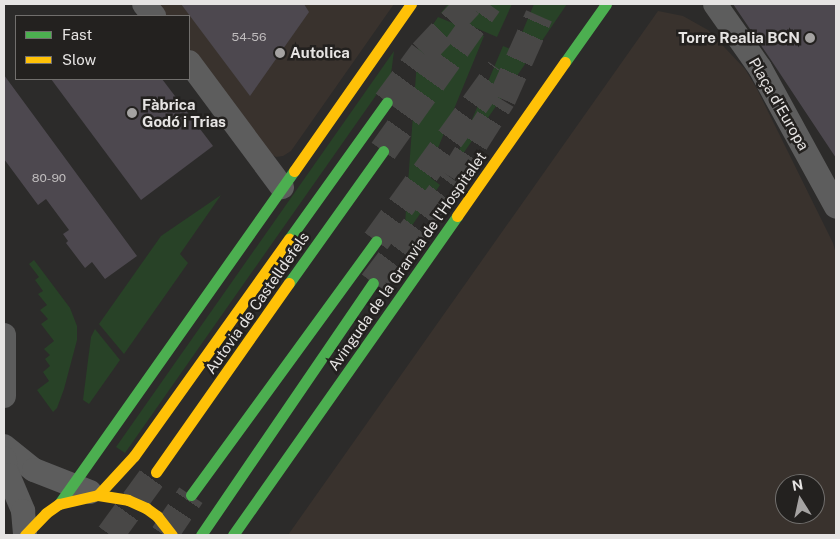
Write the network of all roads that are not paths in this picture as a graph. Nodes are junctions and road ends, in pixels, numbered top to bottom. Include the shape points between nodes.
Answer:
1 (144, 4) edge
2 (411, 4) edge
3 (606, 4) edge
4 (715, 4) edge
5 (153, 15) edge
6 (190, 63) edge
7 (387, 102) tunnel mouth
8 (383, 151) tunnel mouth
9 (282, 187) junction
10 (836, 208) edge
11 (376, 241) tunnel mouth
12 (373, 283) tunnel mouth
13 (4, 335) edge
14 (4, 396) edge
15 (4, 446) edge
16 (4, 458) edge
17 (156, 472) tunnel mouth
18 (73, 485) junction
19 (98, 495) junction
20 (191, 495) tunnel mouth
21 (59, 504) junction
22 (25, 535) edge
23 (172, 535) edge
24 (201, 535) edge
25 (233, 535) edge

1 - 5 street
2 - 9 main road
3 - 25 main road, Avinguda de la Granvia de l'Hospitalet
4 - 10 street, Plaça d'Europa via 765,76
6 - 9 street
7 - 19 main road via 128,465
8 - 17 main road, Autovia de Castelldefels
9 - 18 main road
11 - 20 main road
12 - 24 main road
13 - 14 street
15 - 18 street via 34,470
16 - 22 street via 23,511
18 - 19 street
18 - 21 main road
19 - 21 main road
19 - 23 main road via 128,500 146,508
21 - 22 main road

